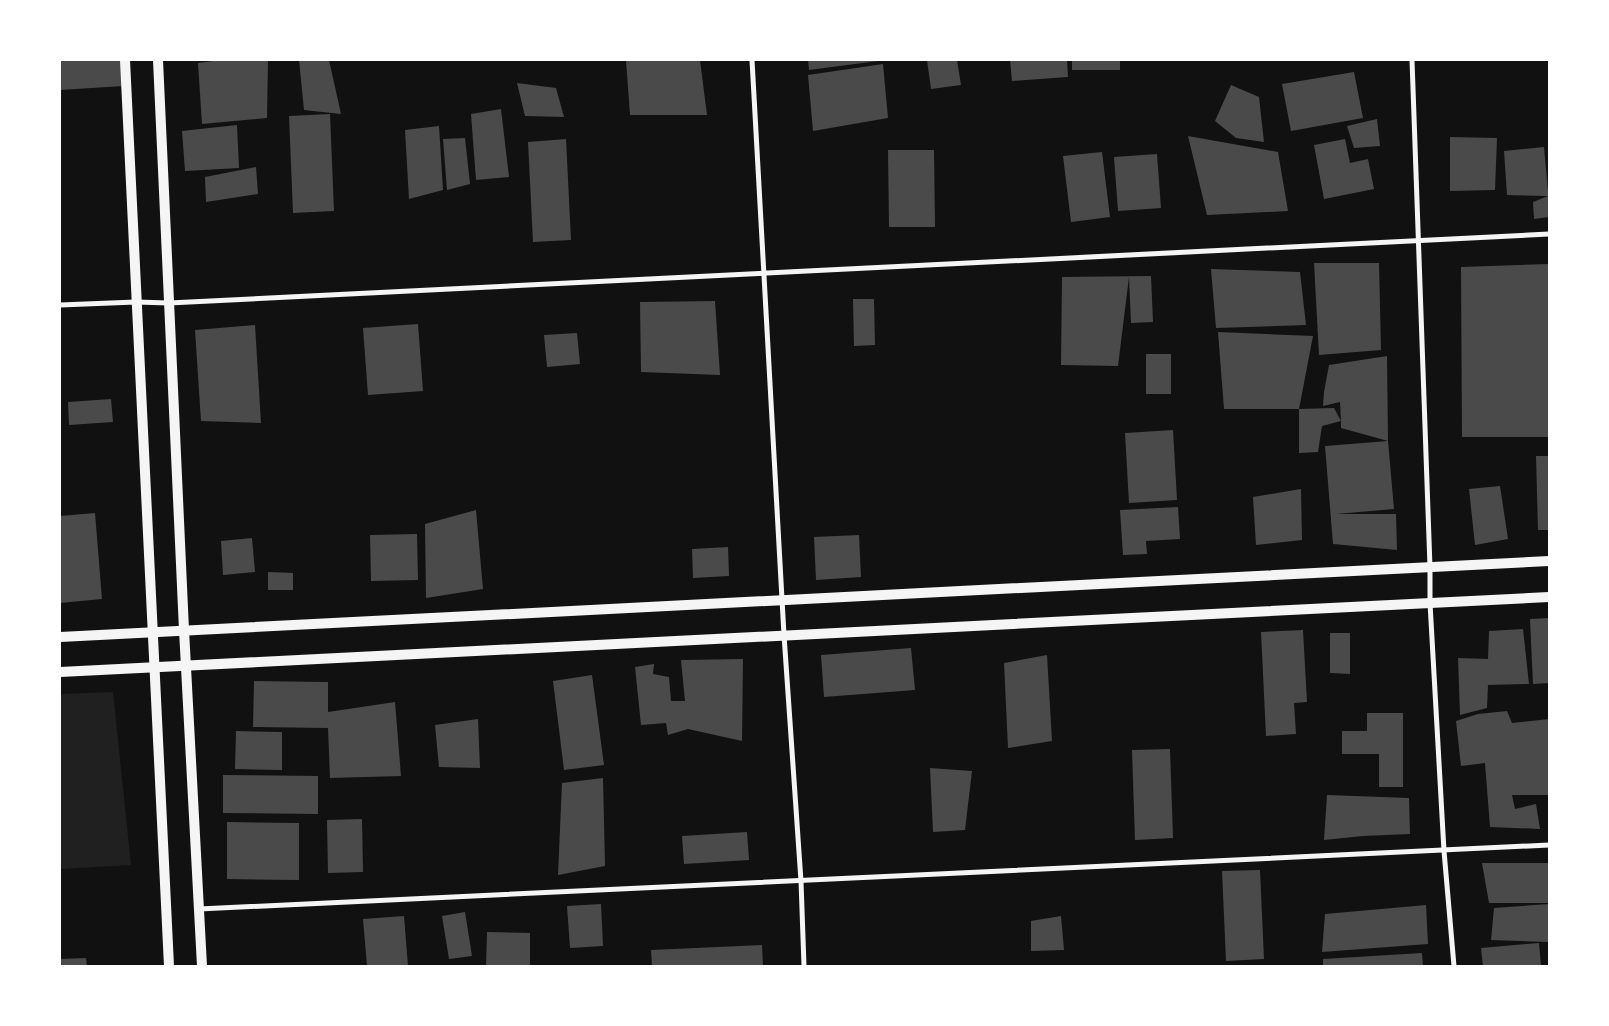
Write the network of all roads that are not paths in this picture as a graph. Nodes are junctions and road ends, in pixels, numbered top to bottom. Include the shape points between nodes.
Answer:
1 (125, 60) edge
2 (158, 60) edge
3 (752, 60) edge
4 (1412, 60) edge
5 (1549, 234) edge
6 (1419, 240) junction
7 (763, 274) junction
8 (136, 302) junction
9 (169, 303) junction
10 (60, 306) edge
11 (1549, 561) edge
12 (1430, 567) junction
13 (1549, 597) edge
14 (782, 600) junction
15 (1430, 603) junction
16 (184, 630) junction
17 (152, 632) junction
18 (60, 636) edge
19 (784, 636) junction
20 (186, 666) junction
21 (153, 667) junction
22 (60, 672) edge
23 (1549, 845) edge
24 (1444, 851) junction
25 (801, 881) junction
26 (199, 909) junction
27 (168, 966) edge
28 (202, 966) edge
29 (804, 966) edge
30 (1454, 966) edge

1 - 8 main road
2 - 9 main road
3 - 7 street
4 - 6 street
5 - 6 street
6 - 7 street
6 - 12 street
7 - 9 street
7 - 14 street
8 - 9 street
8 - 10 street
8 - 17 main road
9 - 16 main road
11 - 12 main road
12 - 14 main road
12 - 15 street
13 - 15 main road
14 - 16 main road
14 - 19 street
15 - 19 main road
15 - 24 street
16 - 17 main road
16 - 20 main road
17 - 18 main road
17 - 21 main road
19 - 20 main road
19 - 25 street
20 - 21 main road
20 - 26 main road
21 - 22 main road
21 - 27 main road
23 - 24 street
24 - 25 street
24 - 30 street
25 - 26 street
25 - 29 street
26 - 28 main road

